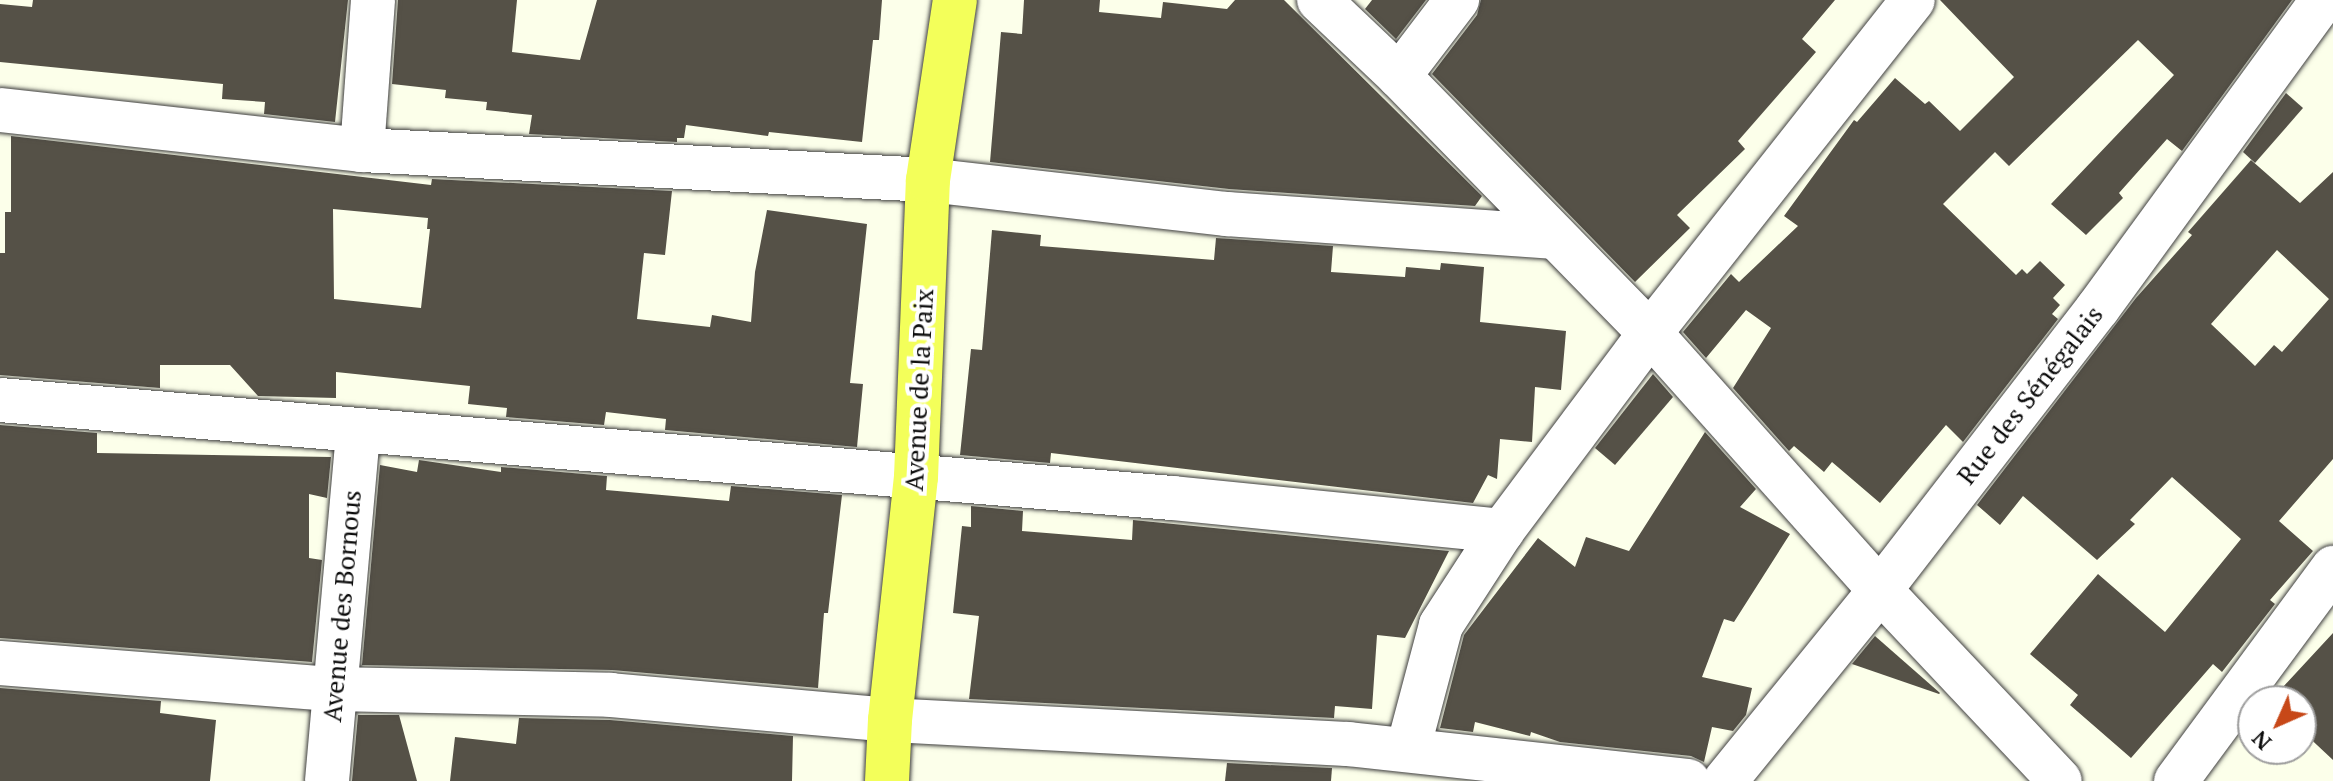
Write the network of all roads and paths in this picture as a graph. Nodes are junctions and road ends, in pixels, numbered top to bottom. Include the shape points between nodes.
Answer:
1 (373, 0) edge
2 (955, 0) edge
3 (1319, 0) edge
4 (1457, 0) edge
5 (1913, 0) edge
6 (2323, 0) edge
7 (1399, 76) junction
8 (0, 110) edge
9 (362, 150) junction
10 (928, 180) junction
11 (1555, 237) junction
12 (1650, 333) junction
13 (0, 400) edge
14 (358, 431) junction
15 (916, 477) junction
16 (1502, 531) junction
17 (2333, 568) edge
18 (1880, 590) junction
19 (0, 663) edge
20 (334, 689) junction
21 (890, 720) junction
22 (1408, 749) junction
23 (2183, 779) edge
24 (327, 781) edge
25 (887, 781) edge
26 (1688, 781) edge
27 (1725, 781) edge
28 (2060, 781) edge

1 - 9 street
2 - 10 main road, Avenue de la Paix
3 - 7 street
4 - 7 street
5 - 12 street
6 - 18 street, Rue des Sénégalais via 2098,308
7 - 11 street
8 - 9 street
9 - 10 street
10 - 11 street via 1227,214
10 - 15 main road, Avenue de la Paix
11 - 12 street
12 - 16 street
12 - 18 street
13 - 14 street
14 - 15 street
14 - 20 street, Avenue des Bornous
15 - 16 street
15 - 21 main road, Avenue de la Paix
16 - 22 street via 1441,625
17 - 23 street
18 - 27 street, Rue des Sénégalais
18 - 28 street
19 - 20 street
20 - 21 street via 611,695
20 - 24 street, Avenue des Bornous
21 - 22 street
21 - 25 main road, Avenue de la Paix
22 - 26 street

